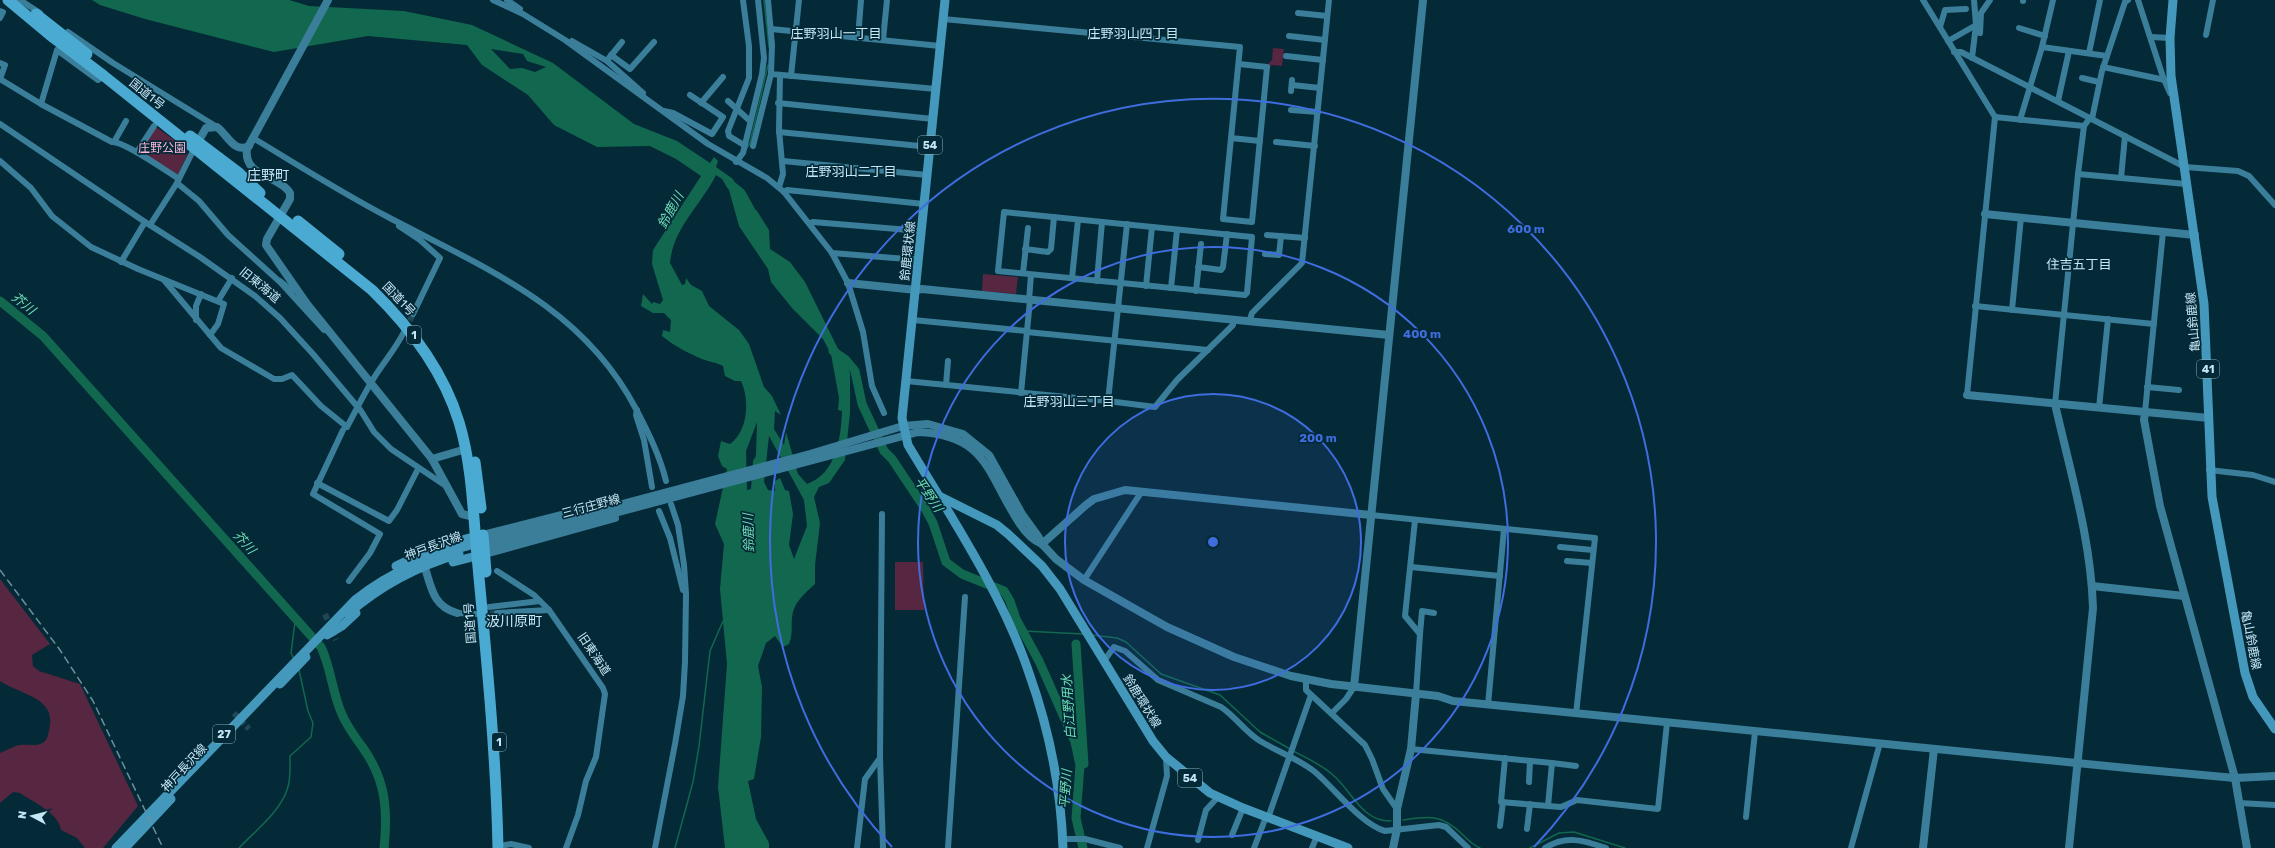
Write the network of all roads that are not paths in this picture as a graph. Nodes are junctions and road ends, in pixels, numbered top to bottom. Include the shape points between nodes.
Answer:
1 (8, 0) edge
2 (19, 0) edge
3 (328, 0) edge
4 (493, 0) edge
5 (507, 0) edge
6 (744, 0) edge
7 (758, 0) edge
8 (768, 0) edge
9 (799, 0) edge
10 (861, 0) edge
11 (887, 0) edge
12 (945, 0) edge
13 (1329, 0) edge
14 (1423, 0) edge
15 (1923, 0) edge
16 (1974, 0) edge
17 (1990, 0) edge
18 (2053, 0) edge
19 (2100, 0) edge
20 (2128, 0) edge
21 (2138, 0) edge
22 (2173, 0) edge
23 (2213, 0) edge
24 (1966, 9) dead end
25 (0, 11) edge
26 (1298, 13) dead end
27 (523, 14) junction
28 (1327, 16) junction
29 (0, 18) edge
30 (943, 19) junction
31 (1977, 24) junction
32 (1940, 27) junction
33 (2019, 28) dead end
34 (771, 29) junction
35 (796, 32) junction
36 (1980, 33) dead end
37 (2206, 35) dead end
38 (1289, 36) dead end
39 (2045, 36) junction
40 (2151, 37) junction
41 (858, 38) junction
42 (2170, 38) junction
43 (565, 40) junction
44 (883, 40) junction
45 (1325, 40) junction
46 (1948, 41) junction
47 (622, 42) dead end
48 (654, 42) dead end
49 (940, 46) junction
50 (2042, 47) junction
51 (2069, 51) junction
52 (1954, 52) junction
53 (2089, 53) junction
54 (611, 55) junction
55 (1286, 56) dead end
56 (2107, 56) junction
57 (1972, 58) junction
58 (1323, 60) junction
59 (606, 61) junction
60 (0, 62) edge
61 (1238, 64) junction
62 (2103, 67) junction
63 (771, 74) junction
64 (780, 75) junction
65 (104, 76) junction
66 (791, 76) junction
67 (722, 77) dead end
68 (2082, 78) dead end
69 (0, 79) edge
70 (2165, 80) junction
71 (2099, 82) junction
72 (1292, 85) dead end
73 (2030, 87) junction
74 (1320, 88) junction
75 (936, 89) junction
76 (690, 95) dead end
77 (2174, 96) junction
78 (646, 100) junction
79 (2058, 101) junction
80 (701, 103) junction
81 (778, 103) junction
82 (41, 104) junction
83 (733, 106) junction
84 (1291, 110) dead end
85 (663, 112) junction
86 (1318, 112) junction
87 (1995, 117) junction
88 (933, 118) junction
89 (2091, 118) junction
90 (2020, 120) junction
91 (126, 121) dead end
92 (750, 121) junction
93 (0, 124) edge
94 (154, 126) dead end
95 (2084, 126) junction
96 (217, 127) junction
97 (779, 132) junction
98 (2125, 136) junction
99 (1231, 138) junction
100 (1260, 141) junction
101 (114, 142) junction
102 (251, 142) junction
103 (1276, 142) dead end
104 (744, 145) junction
105 (196, 146) junction
106 (753, 146) dead end
107 (1315, 146) junction
108 (930, 147) junction
109 (137, 152) junction
110 (0, 161) edge
111 (783, 161) junction
112 (736, 162) junction
113 (2185, 167) junction
114 (2078, 174) junction
115 (927, 175) junction
116 (2121, 178) junction
117 (178, 181) junction
118 (2186, 184) junction
119 (779, 187) junction
120 (784, 192) junction
121 (924, 204) junction
122 (2275, 205) edge
123 (282, 214) junction
124 (1985, 214) junction
125 (1054, 217) junction
126 (2021, 217) junction
127 (394, 220) junction
128 (1078, 220) junction
129 (1102, 222) junction
130 (811, 223) junction
131 (2074, 223) junction
132 (147, 224) junction
133 (1127, 224) junction
134 (1152, 227) junction
135 (1028, 228) dead end
136 (1177, 230) junction
137 (921, 231) junction
138 (2163, 232) junction
139 (1227, 234) junction
140 (1267, 235) dead end
141 (2195, 235) junction
142 (1281, 236) junction
143 (1306, 238) junction
144 (1201, 244) dead end
145 (1025, 250) junction
146 (832, 253) junction
147 (1265, 254) dead end
148 (919, 260) junction
149 (121, 262) junction
150 (1198, 267) junction
151 (1023, 273) junction
152 (1031, 274) junction
153 (232, 278) junction
154 (1072, 278) junction
155 (164, 280) junction
156 (277, 280) junction
157 (1097, 281) junction
158 (848, 283) junction
159 (1121, 283) junction
160 (1146, 286) junction
161 (1171, 288) junction
162 (294, 289) junction
163 (916, 290) junction
164 (1196, 290) junction
165 (201, 294) junction
166 (1030, 300) junction
167 (218, 301) junction
168 (300, 305) junction
169 (1975, 306) junction
170 (1118, 308) junction
171 (2012, 310) junction
172 (413, 314) tunnel mouth
173 (2064, 315) junction
174 (2108, 319) junction
175 (196, 320) junction
176 (913, 320) junction
177 (1233, 320) junction
178 (1248, 322) junction
179 (2154, 324) junction
180 (404, 332) tunnel mouth
181 (1027, 332) junction
182 (210, 335) junction
183 (1389, 335) junction
184 (336, 337) junction
185 (1115, 341) junction
186 (1208, 350) junction
187 (948, 361) dead end
188 (906, 381) junction
189 (371, 382) junction
190 (946, 385) junction
191 (2147, 387) junction
192 (2179, 390) dead end
193 (1021, 393) junction
194 (1967, 395) joint
195 (1108, 402) junction
196 (2055, 404) junction
197 (2099, 408) junction
198 (358, 409) junction
199 (637, 410) junction
200 (2145, 412) junction
201 (884, 413) dead end
202 (2209, 418) junction
203 (343, 430) dead end
204 (904, 430) junction
205 (893, 433) junction
206 (466, 449) junction
207 (432, 459) junction
208 (418, 469) junction
209 (2209, 470) junction
210 (317, 482) junction
211 (666, 482) dead end
212 (2275, 482) edge
213 (652, 487) dead end
214 (683, 487) junction
215 (448, 488) junction
216 (1142, 491) junction
217 (938, 495) junction
218 (668, 501) junction
219 (616, 509) junction
220 (964, 509) junction
221 (659, 511) dead end
222 (948, 512) junction
223 (882, 514) dead end
224 (1371, 515) junction
225 (474, 517) junction
226 (1415, 520) junction
227 (1504, 529) junction
228 (1042, 544) junction
229 (480, 545) junction
230 (1560, 547) dead end
231 (1593, 550) junction
232 (1567, 561) dead end
233 (1592, 563) junction
234 (1411, 567) junction
235 (426, 571) junction
236 (497, 571) dead end
237 (1500, 576) junction
238 (1084, 580) junction
239 (349, 581) dead end
240 (2092, 586) junction
241 (370, 592) junction
242 (686, 594) junction
243 (2184, 596) junction
244 (965, 597) dead end
245 (540, 602) junction
246 (493, 610) junction
247 (549, 610) junction
248 (457, 613) joint
249 (1434, 613) dead end
250 (475, 614) tunnel mouth
251 (1420, 634) junction
252 (1104, 661) junction
253 (1306, 679) junction
254 (1354, 687) junction
255 (1416, 694) junction
256 (1311, 695) junction
257 (1488, 705) junction
258 (1332, 713) junction
259 (1576, 714) junction
260 (1667, 723) junction
261 (2275, 729) edge
262 (1755, 732) junction
263 (1880, 743) junction
264 (1411, 749) junction
265 (1934, 749) junction
266 (1290, 755) junction
267 (1166, 757) junction
268 (880, 758) junction
269 (1505, 758) junction
270 (1530, 761) junction
271 (1552, 763) junction
272 (2077, 763) junction
273 (1576, 766) dead end
274 (2275, 776) edge
275 (2235, 778) junction
276 (1528, 782) dead end
277 (1218, 797) junction
278 (1503, 802) junction
279 (2239, 803) junction
280 (1530, 804) junction
281 (2275, 805) edge
282 (1548, 806) junction
283 (1243, 808) junction
284 (1397, 809) junction
285 (1746, 817) dead end
286 (1267, 818) junction
287 (1500, 826) dead end
288 (1397, 829) junction
289 (1527, 829) dead end
290 (1232, 835) dead end
291 (1317, 836) junction
292 (1198, 840) dead end
293 (126, 844) edge
294 (1063, 844) edge
295 (503, 847) edge
296 (116, 848) edge
297 (529, 848) edge
298 (566, 848) edge
299 (655, 848) edge
300 (857, 848) edge
301 (883, 848) edge
302 (948, 848) edge
303 (1120, 848) edge
304 (1146, 848) edge
305 (1254, 848) edge
306 (1312, 848) edge
307 (1348, 848) edge
308 (1393, 848) edge
309 (1468, 848) edge
310 (1544, 848) edge
311 (1606, 848) edge
312 (1851, 848) edge
313 (1923, 848) edge
314 (2069, 848) edge
315 (2247, 848) edge

1 - 65 highway, 国道1号 / 1
2 - 96 street via 112,63
2 - 105 highway, 国道1号 / 1
3 - 102 street
4 - 27 street
5 - 27 street
6 - 83 street via 750,68 747,85
7 - 92 street via 764,58
8 - 34 street
9 - 35 street
10 - 41 street
11 - 44 street
12 - 30 main road, 鈴鹿環状線 / 54
13 - 28 street
14 - 183 street
15 - 32 street
16 - 31 street
17 - 31 street
18 - 39 street
19 - 53 street
20 - 56 street via 2125,2
21 - 40 street
22 - 42 main road, 亀山鈴鹿線 / 41
23 - 37 street
24 - 32 street via 1945,10
25 - 29 street via 3,12
26 - 28 street
27 - 43 street
28 - 45 street
30 - 49 main road, 鈴鹿環状線 / 54
30 - 61 street via 1240,47
31 - 36 street
31 - 46 street
31 - 57 street
32 - 46 street
33 - 39 street
34 - 35 street
34 - 63 street
35 - 41 street
35 - 66 street
38 - 45 street
39 - 50 street
40 - 42 street
40 - 70 street
41 - 44 street
42 - 77 main road, 亀山鈴鹿線 / 41
43 - 59 street via 569,39
43 - 78 street
44 - 49 street
45 - 58 street
46 - 52 street
47 - 54 street
48 - 54 street via 630,69
49 - 75 main road, 鈴鹿環状線 / 54
50 - 51 street
50 - 73 street
51 - 53 street
51 - 79 street
52 - 57 street via 1961,52
52 - 87 street
53 - 56 street
54 - 59 street
55 - 58 street
56 - 62 street
57 - 73 street
58 - 74 street
59 - 78 street via 646,95
60 - 69 street via 5,65
61 - 99 street
61 - 100 street via 1267,67
62 - 70 street
62 - 71 street
63 - 64 street
63 - 106 street
64 - 66 street
64 - 81 street
65 - 82 street via 98,80 57,50
65 - 105 highway, 国道1号 / 1
66 - 75 street
67 - 80 street
68 - 71 street
69 - 82 street
70 - 77 street
71 - 89 street
72 - 74 street
73 - 79 street
73 - 90 street
74 - 86 street
75 - 88 main road, 鈴鹿環状線 / 54
76 - 80 street
77 - 113 main road, 亀山鈴鹿線 / 41
78 - 85 street
79 - 89 street
80 - 85 street via 723,117 712,134 667,110
81 - 88 street
81 - 97 street
82 - 101 street
83 - 92 street
83 - 104 street via 729,136
84 - 86 street
85 - 112 street
86 - 107 street
87 - 90 street
87 - 124 street
88 - 108 main road, 鈴鹿環状線 / 54
89 - 95 street
89 - 98 street
90 - 95 street
91 - 101 street
92 - 104 street
93 - 132 street, 旧東海道
94 - 109 street
95 - 114 street
96 - 102 street via 234,145 242,148
96 - 105 street via 206,128
97 - 108 street
97 - 111 street
98 - 113 street
98 - 116 street
99 - 100 street
99 - 100 street via 1223,219 1252,222
101 - 109 street
102 - 123 street via 247,158 250,166 289,191 290,199
102 - 127 street
103 - 107 street
104 - 112 street via 743,153
105 - 117 street
105 - 123 highway, 国道1号 / 1
107 - 143 street
108 - 115 main road, 鈴鹿環状線 / 54
109 - 117 street
110 - 149 street via 22,178 52,216 90,247
111 - 115 street
111 - 119 street via 782,181
112 - 119 street
113 - 118 main road, 亀山鈴鹿線 / 41
113 - 122 street via 2238,171 2252,179
114 - 116 street
114 - 131 street
115 - 121 main road, 鈴鹿環状線 / 54
116 - 118 street
117 - 132 street
117 - 156 street via 228,235
118 - 141 main road, 亀山鈴鹿線 / 41
119 - 120 street
120 - 121 street via 787,190
120 - 130 street
121 - 137 main road, 鈴鹿環状線 / 54
123 - 162 street via 266,245
123 - 206 highway, 国道1号 / 1 via 372,290 402,320 426,353 443,383 459,421
123 - 229 highway, 国道1号 / 1 via 317,236 388,296 414,325 440,363 456,393 471,438 478,482
124 - 126 street
124 - 169 street
125 - 128 street
125 - 145 street via 1051,249 1048,252
125 - 151 street via 1004,212 998,271
126 - 131 street
126 - 171 street
127 - 172 street via 440,258
127 - 199 street via 505,278 560,315 608,364
128 - 129 street
128 - 154 street
129 - 133 street
129 - 157 street
130 - 137 street
130 - 146 street
131 - 138 street
131 - 173 street
132 - 149 street
132 - 153 street, 旧東海道
133 - 134 street
133 - 159 street
134 - 136 street
134 - 160 street
135 - 145 street
136 - 139 street
136 - 161 street
137 - 148 main road, 鈴鹿環状線 / 54
138 - 141 street
138 - 179 street
139 - 150 street via 1221,270
139 - 164 street via 1252,237 1247,293 1245,295
140 - 142 street
141 - 202 main road, 亀山鈴鹿線 / 41 via 2207,330
142 - 143 street
142 - 147 street via 1279,255
143 - 178 street via 1302,263 1252,313
144 - 150 street
145 - 151 street
146 - 148 street
146 - 158 street
148 - 163 main road, 鈴鹿環状線 / 54
149 - 155 street
150 - 164 street
151 - 152 street
152 - 154 street
152 - 166 street
153 - 167 street
153 - 198 street, 旧東海道 via 280,318
154 - 157 street
155 - 165 street
155 - 175 street
156 - 162 street
156 - 168 street
157 - 159 street
158 - 163 street
158 - 201 street via 863,332 872,386
159 - 160 street
159 - 170 street
160 - 161 street
161 - 164 street
162 - 168 street
162 - 184 street
163 - 166 street
163 - 176 main road, 鈴鹿環状線 / 54
165 - 167 street
165 - 175 street via 196,306
166 - 170 street
166 - 181 street
167 - 182 street via 224,304 218,324
168 - 184 street via 331,338
169 - 171 street
169 - 194 street
170 - 177 street
170 - 185 street
171 - 173 street
173 - 174 street
173 - 196 street
174 - 179 street
174 - 197 street
175 - 182 street
176 - 181 street
176 - 188 main road, 鈴鹿環状線 / 54
177 - 178 street
177 - 186 street via 1233,325
178 - 183 street
179 - 191 street
180 - 189 street via 395,350
181 - 185 street
181 - 193 street
182 - 198 street via 221,348 274,379 292,375 344,427 347,427
183 - 224 street
184 - 189 street
185 - 186 street
185 - 195 street
186 - 195 street via 1177,380 1155,407
187 - 190 street
188 - 190 street
188 - 204 main road, 鈴鹿環状線 / 54 via 902,418
189 - 198 street
189 - 207 street
190 - 193 street
191 - 192 street
191 - 200 street
193 - 195 street
194 - 196 street
196 - 197 street
196 - 240 street
197 - 200 street
198 - 208 street, 旧東海道 via 374,432 391,449
199 - 211 street via 656,449
199 - 213 street
200 - 202 street
200 - 243 street via 2144,420 2160,506
202 - 209 main road, 亀山鈴鹿線 / 41
203 - 210 street
204 - 205 street, 三行庄野線
204 - 217 main road, 鈴鹿環状線 / 54 via 908,445
204 - 228 street, 三行庄野線 via 917,424 942,426 963,434 982,448 995,462 1014,501
205 - 214 street, 三行庄野線
205 - 218 street, 三行庄野線
206 - 207 street
206 - 225 highway, 国道1号 / 1
207 - 215 street
208 - 210 street via 389,521
208 - 215 street, 旧東海道
209 - 212 street via 2253,475
209 - 261 main road, 亀山鈴鹿線 / 41 via 2214,515 2245,673 2253,697
210 - 239 street via 313,494 380,534 370,553
214 - 219 street, 三行庄野線
214 - 229 street, 三行庄野線 via 633,496
215 - 225 street via 460,512
216 - 224 street
216 - 228 street via 1125,490 1094,500 1075,513
216 - 238 street
217 - 220 main road, 鈴鹿環状線 / 54
217 - 222 main road, 鈴鹿環状線 / 54
218 - 219 street, 三行庄野線
218 - 229 street, 三行庄野線 via 632,513
218 - 242 street via 681,544
219 - 229 street, 三行庄野線
220 - 222 main road
220 - 252 main road, 鈴鹿環状線 / 54 via 996,525 1027,550 1050,575
221 - 242 street
222 - 294 main road, 鈴鹿環状線 / 54 via 1000,606 1030,672 1057,787
223 - 268 street
224 - 226 street
224 - 254 street
225 - 229 highway, 国道1号 / 1
226 - 227 street
226 - 234 street
227 - 231 street via 1594,538
227 - 237 street
228 - 238 street, 三行庄野線 via 1056,559
229 - 235 main road, 神戸長沢線
229 - 241 main road, 神戸長沢線 via 423,559
229 - 241 main road, 神戸長沢線 via 438,546 404,561
229 - 246 highway, 国道1号 / 1
229 - 295 highway, 国道1号 / 1 via 496,785
230 - 231 street
231 - 233 street
232 - 233 street
233 - 259 street
234 - 237 street
234 - 251 street via 1405,616
235 - 241 main road, 神戸長沢線
235 - 248 street via 438,603 446,610
236 - 245 street, 旧東海道
237 - 257 street
238 - 253 street, 三行庄野線 via 1197,642 1260,667
240 - 243 street
240 - 272 street via 2093,608
241 - 293 main road, 神戸長沢線 / 27 via 325,630
242 - 299 street via 683,696
243 - 275 street
244 - 302 street
245 - 246 street
245 - 247 street, 旧東海道
246 - 247 street
246 - 295 highway, 国道1号 / 1
247 - 298 street, 旧東海道 via 605,694 596,757
248 - 250 street
249 - 251 street via 1422,611
251 - 255 street
252 - 266 street via 1114,646 1125,651 1158,680 1221,707 1256,738
252 - 267 main road, 鈴鹿環状線 / 54 via 1140,722
253 - 254 street, 三行庄野線
253 - 256 street via 1306,690
254 - 255 street, 三行庄野線
254 - 258 street via 1346,700
255 - 257 street, 三行庄野線
255 - 264 street
256 - 258 street
256 - 266 street
257 - 259 street, 三行庄野線
258 - 284 street via 1365,745 1382,789
259 - 260 street, 三行庄野線
260 - 262 street, 三行庄野線
260 - 282 street via 1658,809 1577,800 1561,807
262 - 263 street, 三行庄野線
262 - 285 street
263 - 265 street, 三行庄野線
263 - 312 street
264 - 269 street
264 - 284 street
265 - 272 street, 三行庄野線
265 - 313 street
266 - 286 street
266 - 288 street via 1314,771 1365,820 1385,831
267 - 277 main road, 鈴鹿環状線 / 54
267 - 304 street via 1167,776
268 - 300 street via 865,779
268 - 301 street
269 - 270 street
269 - 278 street via 1500,802
270 - 271 street
270 - 276 street
271 - 273 street
271 - 282 street
272 - 275 street, 三行庄野線
272 - 314 street
274 - 275 street, 三行庄野線
275 - 279 street
277 - 283 main road, 鈴鹿環状線 / 54
277 - 292 street via 1206,810
278 - 280 street
278 - 287 street
279 - 281 street
279 - 315 street
280 - 282 street
280 - 289 street
283 - 286 main road, 鈴鹿環状線 / 54
283 - 290 street
284 - 288 street
286 - 291 main road, 鈴鹿環状線 / 54
286 - 305 street
288 - 308 street
288 - 309 street via 1439,825 1446,827
291 - 306 street
291 - 307 main road, 鈴鹿環状線 / 54
293 - 296 main road, 神戸長沢線 / 27
294 - 303 street via 1085,839
295 - 297 street via 511,844
310 - 311 street via 1570,838

